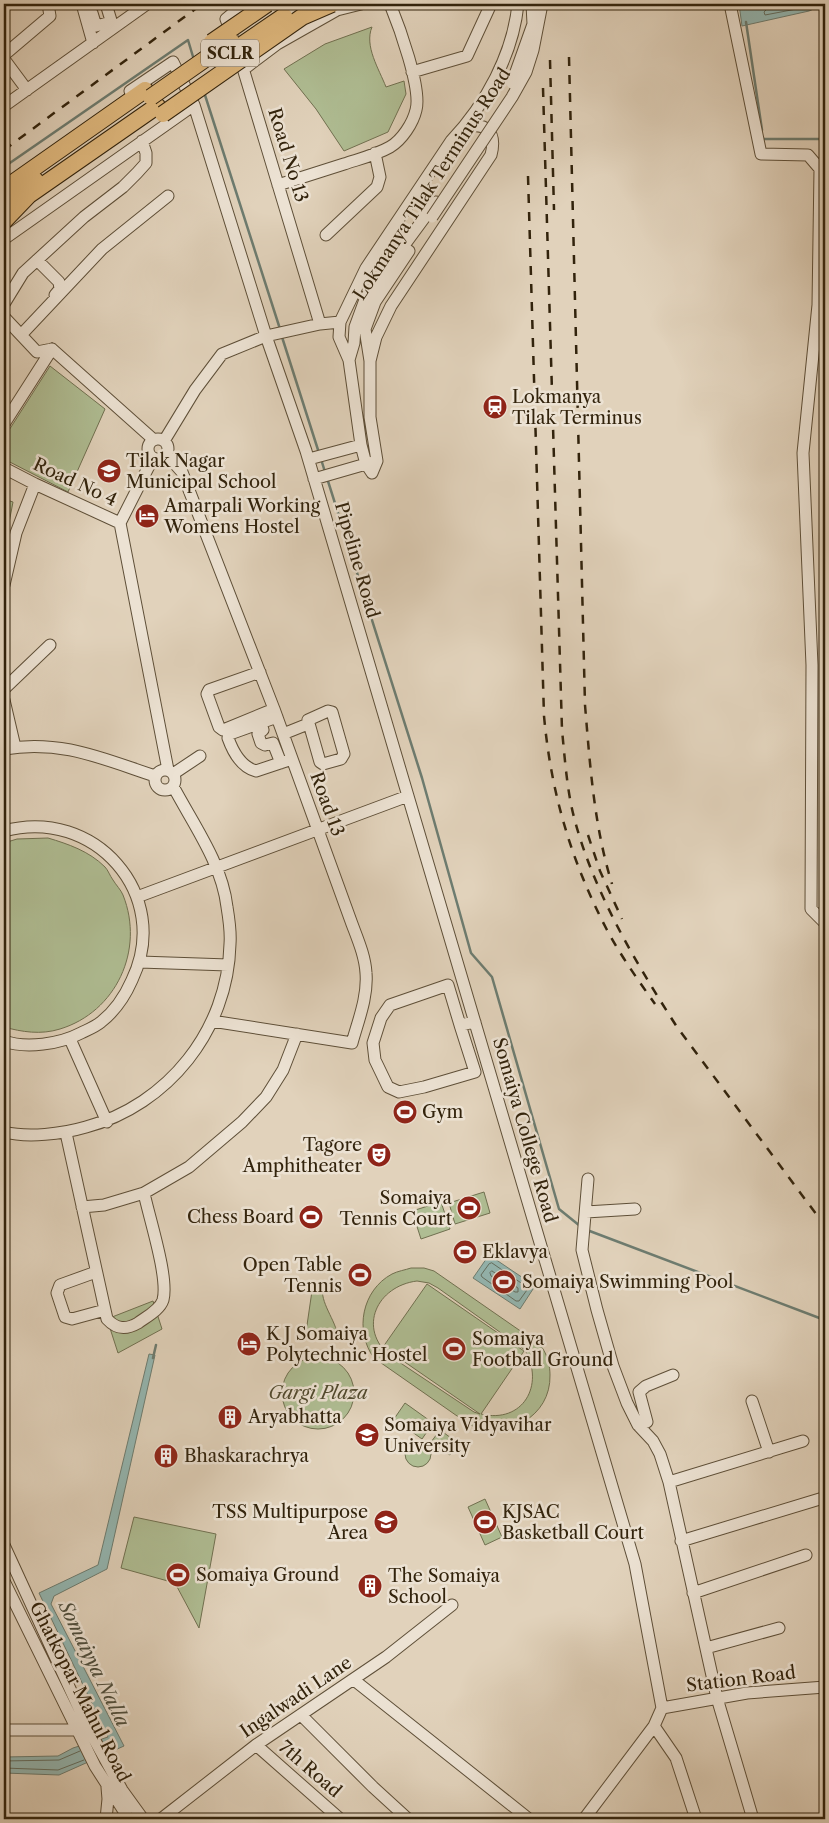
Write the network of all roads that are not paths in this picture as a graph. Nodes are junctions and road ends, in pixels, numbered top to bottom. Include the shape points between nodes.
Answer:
1 (48, 4) edge
2 (85, 4) edge
3 (106, 4) edge
4 (146, 4) edge
5 (244, 4) edge
6 (267, 4) edge
7 (288, 4) edge
8 (305, 4) edge
9 (332, 4) edge
10 (361, 4) edge
11 (390, 4) edge
12 (491, 4) edge
13 (730, 4) edge
14 (534, 6) edge
15 (133, 9) edge
16 (112, 25) junction
17 (93, 43) junction
18 (5, 62) edge
19 (244, 69) junction
20 (412, 72) junction
21 (27, 90) junction
22 (154, 102) junction
23 (194, 105) junction
24 (4, 106) edge
25 (464, 128) junction
26 (142, 140) junction
27 (375, 153) junction
28 (278, 185) junction
29 (5, 193) edge
30 (168, 196) dead end
31 (4, 220) edge
32 (326, 235) dead end
33 (4, 239) edge
34 (822, 241) edge
35 (38, 260) junction
36 (4, 304) edge
37 (4, 317) edge
38 (340, 322) junction
39 (320, 324) junction
40 (20, 334) junction
41 (268, 335) junction
42 (52, 349) junction
43 (349, 360) junction
44 (370, 361) junction
45 (4, 424) edge
46 (159, 440) junction
47 (361, 445) junction
48 (166, 454) junction
49 (318, 457) junction
50 (153, 458) junction
51 (371, 466) junction
52 (4, 470) edge
53 (323, 476) junction
54 (35, 484) junction
55 (120, 522) junction
56 (4, 585) edge
57 (50, 645) dead end
58 (260, 672) junction
59 (4, 690) edge
60 (4, 700) edge
61 (276, 714) junction
62 (261, 723) junction
63 (308, 724) junction
64 (283, 734) junction
65 (10, 748) edge
66 (200, 756) dead end
67 (287, 761) junction
68 (164, 773) junction
69 (173, 786) junction
70 (408, 796) junction
71 (318, 830) junction
72 (4, 831) edge
73 (217, 868) junction
74 (137, 897) junction
75 (825, 923) edge
76 (140, 962) junction
77 (228, 965) junction
78 (463, 981) junction
79 (448, 985) junction
80 (212, 1021) junction
81 (475, 1022) junction
82 (460, 1025) junction
83 (297, 1034) junction
84 (70, 1039) junction
85 (4, 1041) edge
86 (488, 1068) junction
87 (475, 1072) junction
88 (107, 1122) junction
89 (4, 1132) edge
90 (66, 1133) junction
91 (588, 1179) dead end
92 (144, 1193) junction
93 (82, 1207) junction
94 (634, 1209) dead end
95 (586, 1216) junction
96 (96, 1272) junction
97 (105, 1310) junction
98 (673, 1375) dead end
99 (752, 1401) dead end
100 (638, 1425) junction
101 (803, 1441) dead end
102 (769, 1452) junction
103 (669, 1482) junction
104 (823, 1498) dead end
105 (682, 1541) junction
106 (4, 1545) edge
107 (806, 1555) dead end
108 (6, 1560) edge
109 (4, 1581) edge
110 (693, 1593) junction
111 (452, 1605) dead end
112 (779, 1628) dead end
113 (706, 1648) junction
114 (354, 1680) junction
115 (825, 1686) edge
116 (717, 1698) junction
117 (662, 1708) junction
118 (301, 1715) junction
119 (654, 1726) junction
120 (4, 1730) edge
121 (79, 1735) junction
122 (256, 1745) junction
123 (106, 1785) junction
124 (135, 1818) edge
125 (106, 1819) edge
126 (161, 1819) edge
127 (340, 1819) edge
128 (408, 1819) edge
129 (529, 1819) edge
130 (584, 1819) edge
131 (696, 1819) edge
132 (753, 1819) edge

1 - 18 street via 50,16
2 - 16 street via 95,26
2 - 17 street
3 - 16 street
4 - 15 street
5 - 19 street, Road No 13 via 226,20
6 - 22 highway, bridge
7 - 22 highway, SCLR, bridge via 252,26
8 - 22 highway, SCLR, bridge
9 - 22 highway, bridge via 302,17
10 - 19 street via 337,10 277,44
11 - 20 street
12 - 20 street via 467,56
13 - 34 street via 761,154 808,155 820,169
14 - 25 street via 517,16 505,56 490,89
14 - 43 street, Lokmanya Tilak Terminus Road, bridge via 533,24 512,84 440,197 366,298 355,327
14 - 44 street, Lokmanya Tilak Terminus Road, bridge via 533,50 526,72 375,302 365,329
15 - 16 street
16 - 17 street
17 - 21 street
18 - 21 street
19 - 28 street, Road No 13
20 - 27 street via 416,110 407,130 392,146
21 - 24 street
22 - 29 highway via 18,179
22 - 31 highway, SCLR via 29,195
23 - 26 street
23 - 29 street, Pipeline Road via 173,62 8,177
23 - 41 street, Pipeline Road
25 - 38 street via 451,141 366,268
25 - 44 street via 483,127 492,135 491,155 391,306 376,337
26 - 33 street
26 - 35 street via 146,163 137,174
27 - 28 street
27 - 32 street via 380,177 377,187
28 - 39 street, Road No 13
30 - 40 street via 102,249
34 - 75 street via 803,453 812,665 811,909
35 - 36 street via 23,273
35 - 40 street via 59,282 60,289
37 - 40 street
38 - 39 street
38 - 43 street via 340,337
39 - 41 street
40 - 42 street via 37,352
41 - 46 street via 222,354
41 - 49 street, Pipeline Road
42 - 45 street
42 - 46 street
43 - 47 street, Lokmanya Tilak Terminus Road
44 - 51 street, Lokmanya Tilak Terminus Road
46 - 48 street via 167,447
46 - 50 street via 148,448
47 - 49 street
47 - 51 street, Lokmanya Tilak Terminus Road
48 - 50 street via 162,458
48 - 58 street, Road 13 via 182,472
49 - 53 street, Pipeline Road
50 - 55 street, Road No 4
51 - 53 street
52 - 54 street, Road No 4
53 - 70 street, Pipeline Road
54 - 55 street, Road No 4
54 - 56 street via 16,533
55 - 68 street via 162,747
57 - 59 street
58 - 61 street, Road 13
58 - 61 street via 209,690 207,694 219,727 222,730
60 - 65 street
61 - 62 street
61 - 64 street, Road 13
62 - 67 street via 263,730 258,734 261,744 273,742
62 - 67 street via 230,734 228,738 233,752 253,771
63 - 63 street via 308,719 332,712 343,758 321,764
63 - 64 street
64 - 67 street, Road 13
65 - 68 street via 51,746
66 - 68 street
67 - 71 street, Road 13
68 - 69 street via 175,779
68 - 69 street via 155,782 158,788 168,790
69 - 73 street
70 - 71 street
70 - 78 street, Somaiya College Road
71 - 73 street
71 - 83 street, Road 13 via 362,953 366,974 365,996 352,1043
72 - 74 street via 20,826 50,827 78,834 103,850 117,864
73 - 74 street
73 - 77 street via 227,904
74 - 76 street via 144,931
76 - 77 street
76 - 84 street via 124,997 100,1022
77 - 80 street
78 - 79 street
78 - 81 street, Somaiya College Road
79 - 82 street
79 - 87 street via 390,1006 381,1018 373,1043 375,1060 388,1087 399,1092
80 - 83 street, Road 13
80 - 88 street via 194,1054 169,1082 140,1105
81 - 82 street
81 - 86 street, Somaiya College Road
82 - 87 street
83 - 92 street via 283,1070 266,1097 242,1122 190,1167
84 - 85 street via 38,1045
84 - 88 street
86 - 87 street
86 - 117 street, Somaiya College Road via 635,1564
88 - 90 street
89 - 90 street
90 - 93 street
91 - 95 street
92 - 93 street via 104,1206
92 - 97 street via 164,1279 163,1300 158,1309 129,1327 113,1326
93 - 96 street
94 - 95 street
95 - 100 street via 582,1250 613,1366
96 - 97 street
96 - 97 street via 60,1286 57,1293 65,1318
98 - 100 street via 639,1392 647,1422
99 - 102 street
100 - 103 street via 653,1441
101 - 102 street
102 - 103 street
103 - 105 street
104 - 105 street
105 - 110 street
106 - 108 street, Ghatkopar Mahul Road
107 - 110 street
108 - 124 street, Ghatkopar Mahul Road
109 - 121 street, Ghatkopar Mahul Road
110 - 113 street
111 - 114 street, Ingalwadi Lane
112 - 113 street
113 - 116 street
114 - 118 street, Ingalwadi Lane
114 - 129 street
115 - 116 street, Station Road
116 - 117 street, Station Road
116 - 132 street
117 - 119 street
118 - 122 street, Ingalwadi Lane
118 - 128 street
119 - 130 street
119 - 131 street via 676,1758
120 - 121 street
121 - 123 street, Ghatkopar Mahul Road
122 - 126 street, Ingalwadi Lane
122 - 127 street, 7th Road
123 - 124 street, Ghatkopar Mahul Road
123 - 125 street

